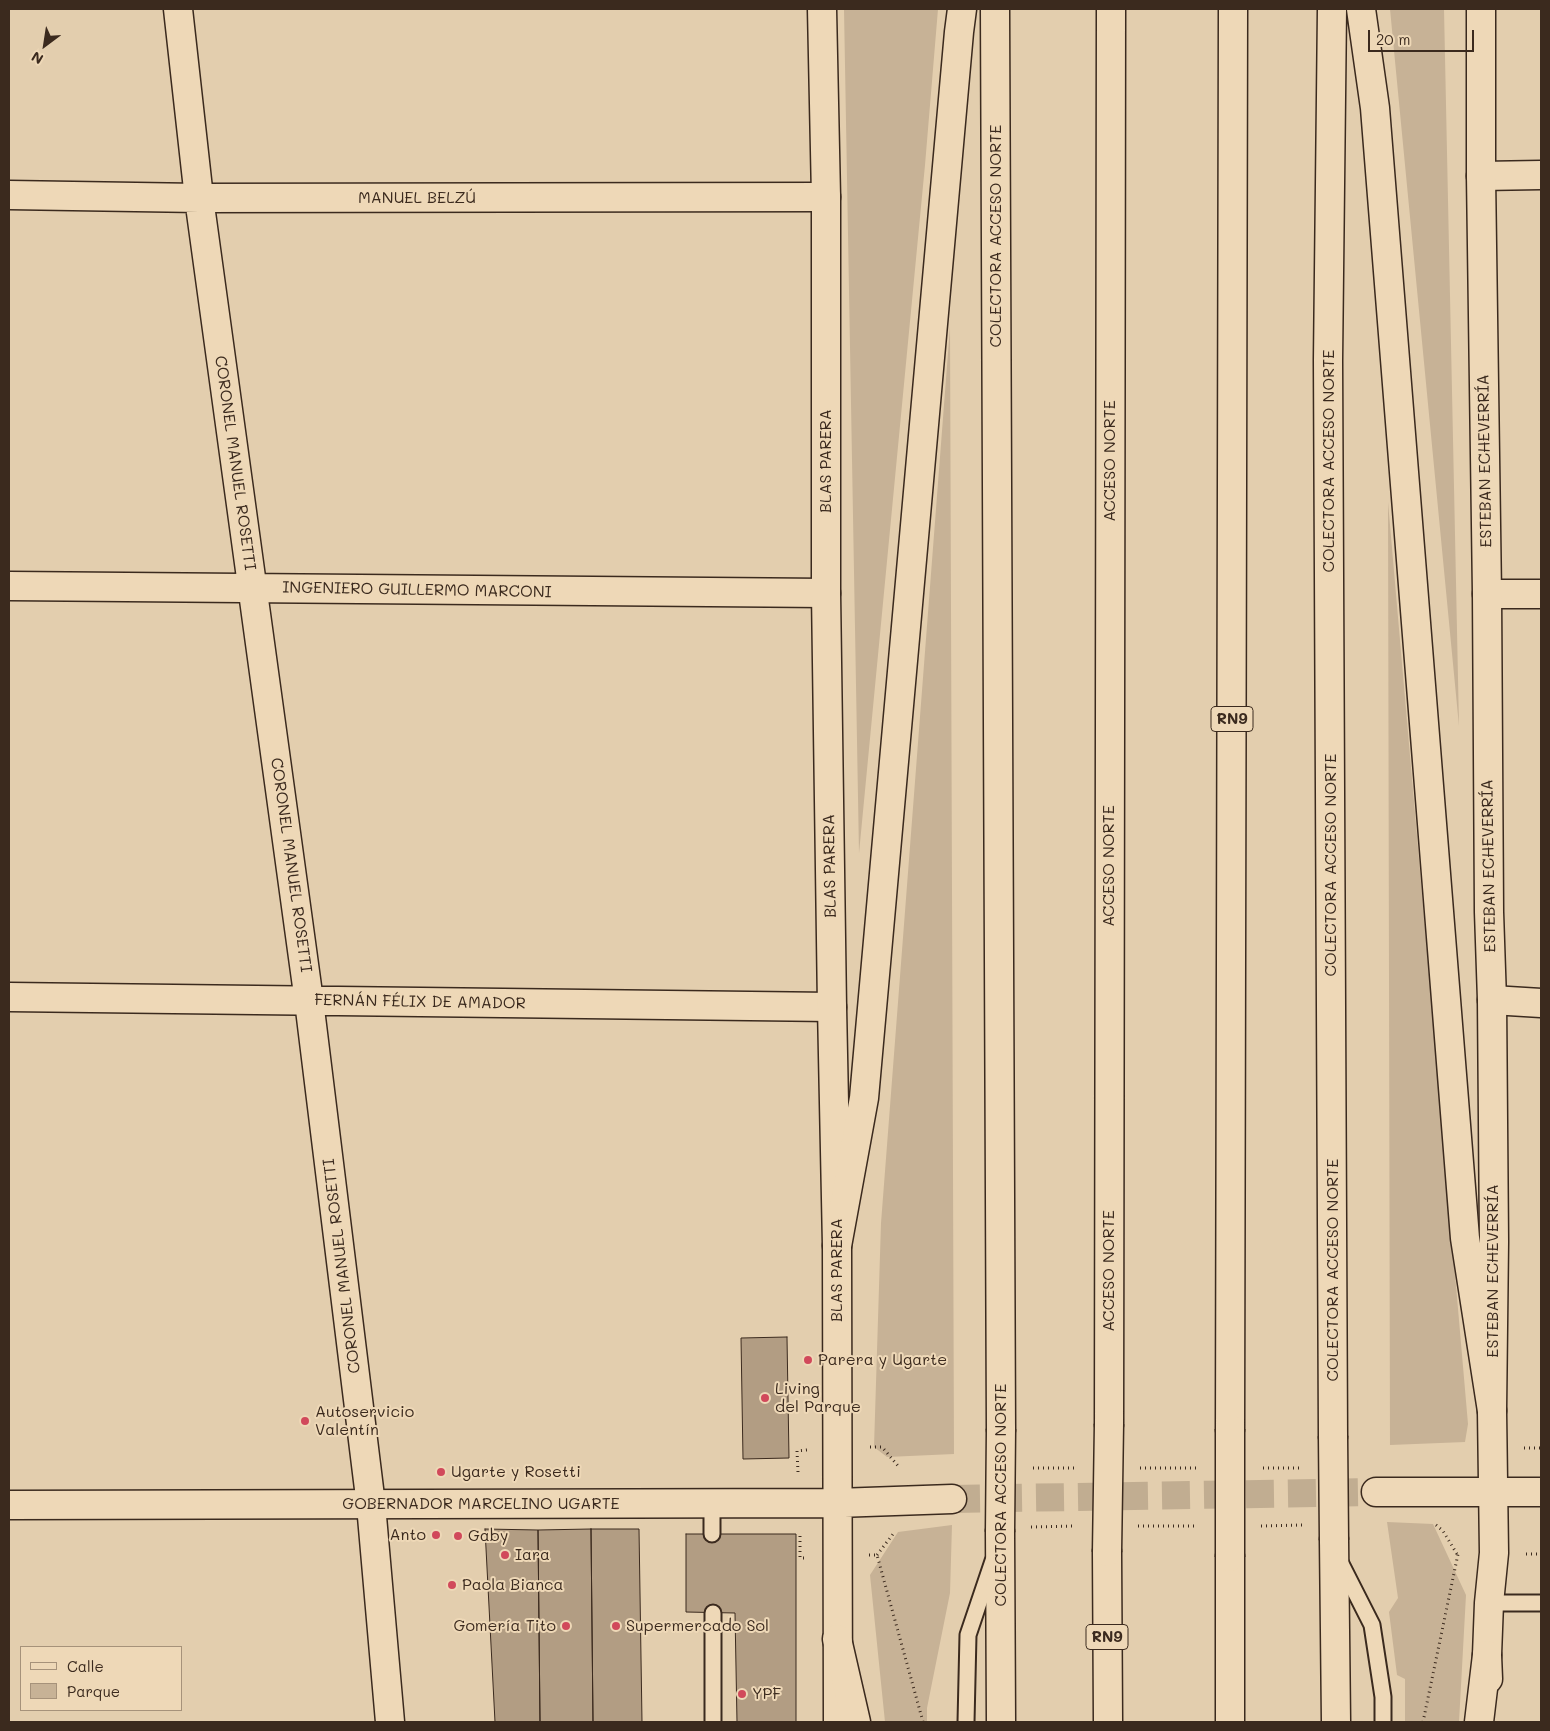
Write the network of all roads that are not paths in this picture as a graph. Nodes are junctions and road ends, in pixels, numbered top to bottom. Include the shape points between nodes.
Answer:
1 (178, 9) edge
2 (822, 9) edge
3 (962, 9) edge
4 (995, 9) edge
5 (1111, 9) edge
6 (1234, 9) edge
7 (1332, 9) edge
8 (1362, 9) edge
9 (1481, 9) edge
10 (1541, 175) edge
11 (1481, 176) junction
12 (9, 195) edge
13 (826, 197) junction
14 (199, 198) junction
15 (9, 586) edge
16 (252, 588) junction
17 (826, 593) junction
18 (1487, 594) junction
19 (1541, 594) edge
20 (9, 997) edge
21 (309, 1000) junction
22 (1492, 1000) junction
23 (1541, 1003) edge
24 (832, 1007) junction
25 (837, 1246) junction
26 (1492, 1411) junction
27 (1376, 1492) tunnel mouth
28 (1493, 1492) junction
29 (1541, 1492) edge
30 (952, 1499) tunnel mouth
31 (712, 1503) junction
32 (836, 1503) junction
33 (371, 1504) junction
34 (9, 1505) edge
35 (712, 1534) dead end
36 (1000, 1536) junction
37 (1334, 1545) junction
38 (1489, 1603) junction
39 (1541, 1603) edge
40 (713, 1613) dead end
41 (837, 1639) junction
42 (1487, 1655) junction
43 (390, 1722) edge
44 (713, 1722) edge
45 (838, 1722) edge
46 (856, 1722) edge
47 (966, 1722) edge
48 (1001, 1722) edge
49 (1108, 1722) edge
50 (1230, 1722) edge
51 (1336, 1722) edge
52 (1383, 1722) edge
53 (1479, 1722) edge
54 (1491, 1722) edge

1 - 14 main road, CORONEL MANUEL ROSETTI
2 - 13 main road, BLAS PARERA
3 - 25 main road via 864,1098
4 - 36 main road, COLECTORA ACCESO NORTE, bridge
5 - 49 main road, ACCESO NORTE / RN9, bridge
6 - 50 main road, RN9, bridge
7 - 37 main road, COLECTORA ACCESO NORTE, bridge via 1328,360
8 - 26 main road via 1375,108 1465,1238
9 - 11 main road, ESTEBAN ECHEVERRÍA
10 - 11 main road
11 - 18 main road, ESTEBAN ECHEVERRÍA
12 - 14 main road, MANUEL BELZÚ
13 - 14 main road, MANUEL BELZÚ
13 - 17 main road, BLAS PARERA
14 - 16 main road, CORONEL MANUEL ROSETTI
15 - 16 main road, INGENIERO GUILLERMO MARCONI
16 - 17 main road, INGENIERO GUILLERMO MARCONI
16 - 21 main road, CORONEL MANUEL ROSETTI
17 - 24 main road, BLAS PARERA
18 - 19 main road
18 - 22 main road, ESTEBAN ECHEVERRÍA
20 - 21 main road, FERNÁN FÉLIX DE AMADOR
21 - 24 main road, FERNÁN FÉLIX DE AMADOR
21 - 33 main road, CORONEL MANUEL ROSETTI
22 - 23 main road
22 - 26 main road, ESTEBAN ECHEVERRÍA
24 - 25 main road, BLAS PARERA
25 - 32 main road, BLAS PARERA
26 - 28 main road, ESTEBAN ECHEVERRÍA
27 - 28 main road
28 - 29 main road
28 - 38 main road, ESTEBAN ECHEVERRÍA via 1494,1553
30 - 32 main road, GOBERNADOR MARCELINO UGARTE
31 - 32 main road, GOBERNADOR MARCELINO UGARTE
31 - 33 main road, GOBERNADOR MARCELINO UGARTE
31 - 35 lane
32 - 41 main road, BLAS PARERA
33 - 34 main road, GOBERNADOR MARCELINO UGARTE
33 - 43 main road, CORONEL MANUEL ROSETTI
36 - 47 lane via 968,1635
36 - 48 main road, COLECTORA ACCESO NORTE
37 - 51 main road, COLECTORA ACCESO NORTE
37 - 52 lane via 1372,1625 1383,1697
38 - 39 lane
38 - 42 main road, ESTEBAN ECHEVERRÍA
40 - 44 lane
41 - 45 main road, BLAS PARERA
41 - 46 main road
42 - 53 main road
42 - 54 main road, ESTEBAN ECHEVERRÍA

